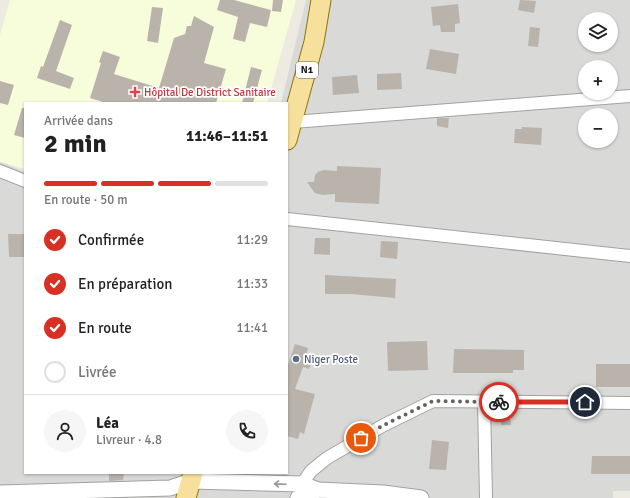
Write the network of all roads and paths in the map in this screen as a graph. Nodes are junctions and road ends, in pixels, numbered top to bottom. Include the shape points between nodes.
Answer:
1 (321, 0) edge
2 (630, 96) edge
3 (290, 131) edge
4 (0, 171) edge
5 (24, 181) edge
6 (288, 220) edge
7 (630, 256) edge
8 (484, 401) junction
9 (630, 403) edge
10 (189, 487) edge
11 (300, 493) edge
12 (6, 494) edge
13 (383, 496) edge
14 (421, 498) edge
15 (486, 498) edge

1 - 3 main road, N1 via 314,42
2 - 3 street
4 - 5 street
6 - 7 street
8 - 9 street
8 - 11 street via 433,401 384,425 311,471
8 - 15 street
11 -> 10 street
10 - 12 street
11 - 13 street via 318,490
13 - 14 street

